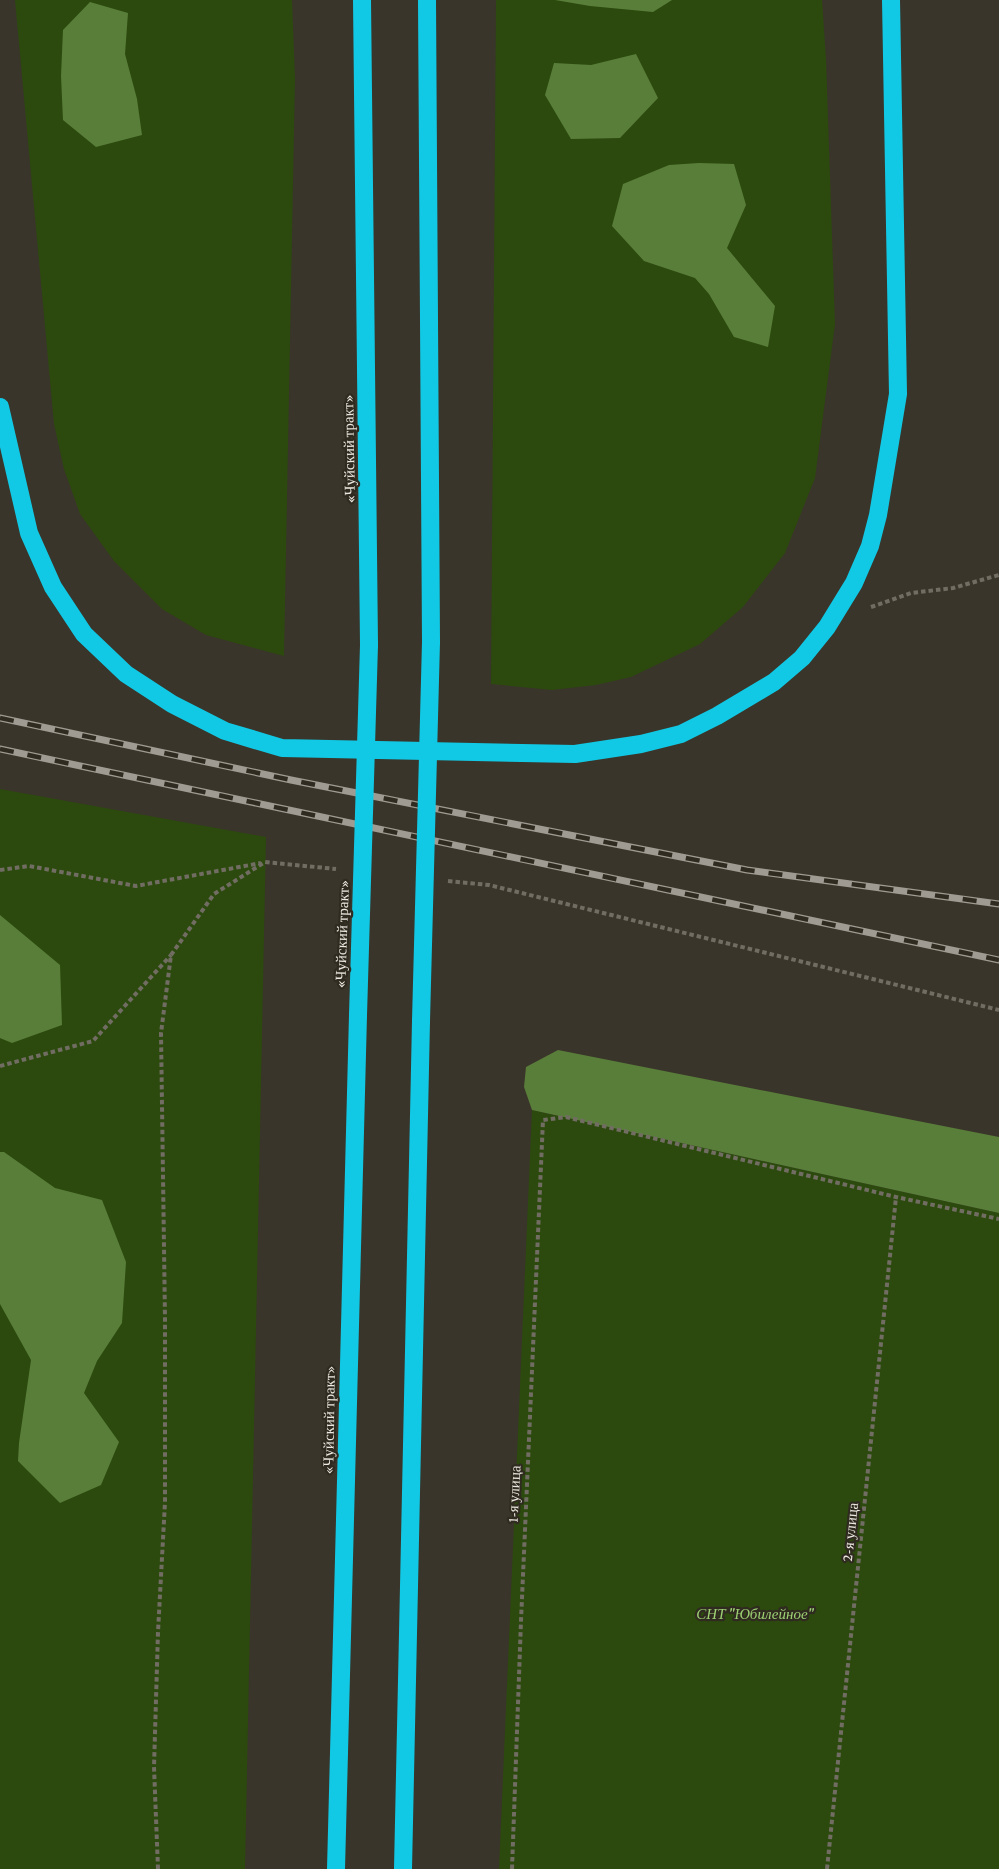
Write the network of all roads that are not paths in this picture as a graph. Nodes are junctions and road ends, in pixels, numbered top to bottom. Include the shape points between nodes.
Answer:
1 (362, 0) edge
2 (427, 0) edge
3 (891, 0) edge
4 (0, 407) edge
5 (336, 1869) edge
6 (403, 1869) edge

1 - 5 highway, «Чуйский тракт», bridge via 369,645
2 - 6 highway, bridge via 431,642
3 - 4 highway via 898,394 870,546 835,615 802,658 774,682 681,734 575,754 282,748 225,731 172,704 126,674 84,633 53,587 29,533

